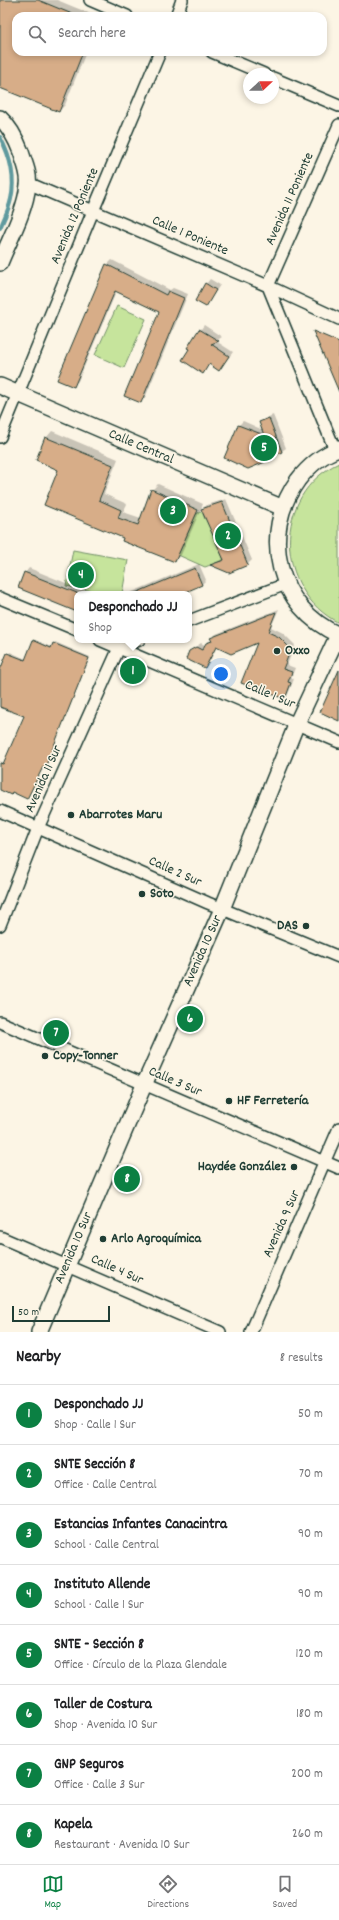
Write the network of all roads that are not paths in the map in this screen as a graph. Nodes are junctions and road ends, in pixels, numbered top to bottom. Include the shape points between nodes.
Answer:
1 (90, 0) edge
2 (182, 0) edge
3 (118, 12) edge
4 (178, 12) edge
5 (158, 56) edge
6 (221, 56) edge
7 (250, 68) edge
8 (279, 81) edge
9 (339, 106) edge
10 (0, 118) edge
11 (339, 125) edge
12 (28, 183) junction
13 (93, 211) junction
14 (0, 263) edge
15 (268, 286) junction
16 (339, 318) edge
17 (0, 386) edge
18 (18, 393) junction
19 (0, 437) edge
20 (337, 450) edge
21 (283, 508) junction
22 (286, 584) junction
23 (0, 598) edge
24 (192, 620) edge
25 (74, 629) edge
26 (338, 635) edge
27 (107, 643) edge
28 (132, 643) edge
29 (119, 648) junction
30 (297, 723) junction
31 (339, 742) edge
32 (0, 811) edge
33 (38, 828) junction
34 (222, 909) junction
35 (0, 925) edge
36 (339, 957) edge
37 (0, 1022) edge
38 (144, 1085) junction
39 (339, 1128) edge
40 (326, 1162) junction
41 (339, 1168) edge
42 (0, 1237) edge
43 (67, 1265) junction
44 (39, 1332) edge
45 (220, 1332) edge
46 (251, 1332) edge

1 - 3 street
2 - 4 street
5 - 13 street, Avenida 12 Poniente
6 - 7 street
8 - 9 street
10 - 12 street via 18,144 26,167
11 - 15 street, Avenida 11 Poniente
12 - 13 street, Calle 1 Poniente
12 - 14 street via 22,210
13 - 15 street, Calle 1 Poniente
13 - 18 street, Avenida 12 Poniente
15 - 16 street, Calle 1 Poniente
15 - 20 street
17 - 18 street, Calle Central
18 - 19 street, Avenida 12 Poniente
18 - 21 street, Calle Central
20 - 21 street via 318,460 303,474 291,490
21 - 22 street via 277,533 278,559
22 - 24 street
22 - 26 street via 299,605 312,618
23 - 25 street
26 - 30 street, Avenida 10 Sur
27 - 29 street, Calle 1 Sur
28 - 29 street
29 - 30 street, Calle 1 Sur
29 - 33 street, Avenida 11 Sur
30 - 31 street, Calle 1 Sur
30 - 34 street, Avenida 10 Sur
32 - 33 street, Calle 2 Sur
33 - 34 street, Calle 2 Sur
33 - 35 street, Avenida 11 Sur
34 - 36 street, Calle 2 Sur
34 - 38 street, Avenida 10 Sur
37 - 38 street, Calle 3 Sur
38 - 40 street, Calle 3 Sur
38 - 43 street, Avenida 10 Sur
39 - 40 street, Avenida 9 Sur
40 - 41 street, Calle 3 Sur
40 - 46 street, Avenida 9 Sur
42 - 43 street, Calle 4 Sur
43 - 44 street, Avenida 10 Sur
43 - 45 street, Calle 4 Sur

